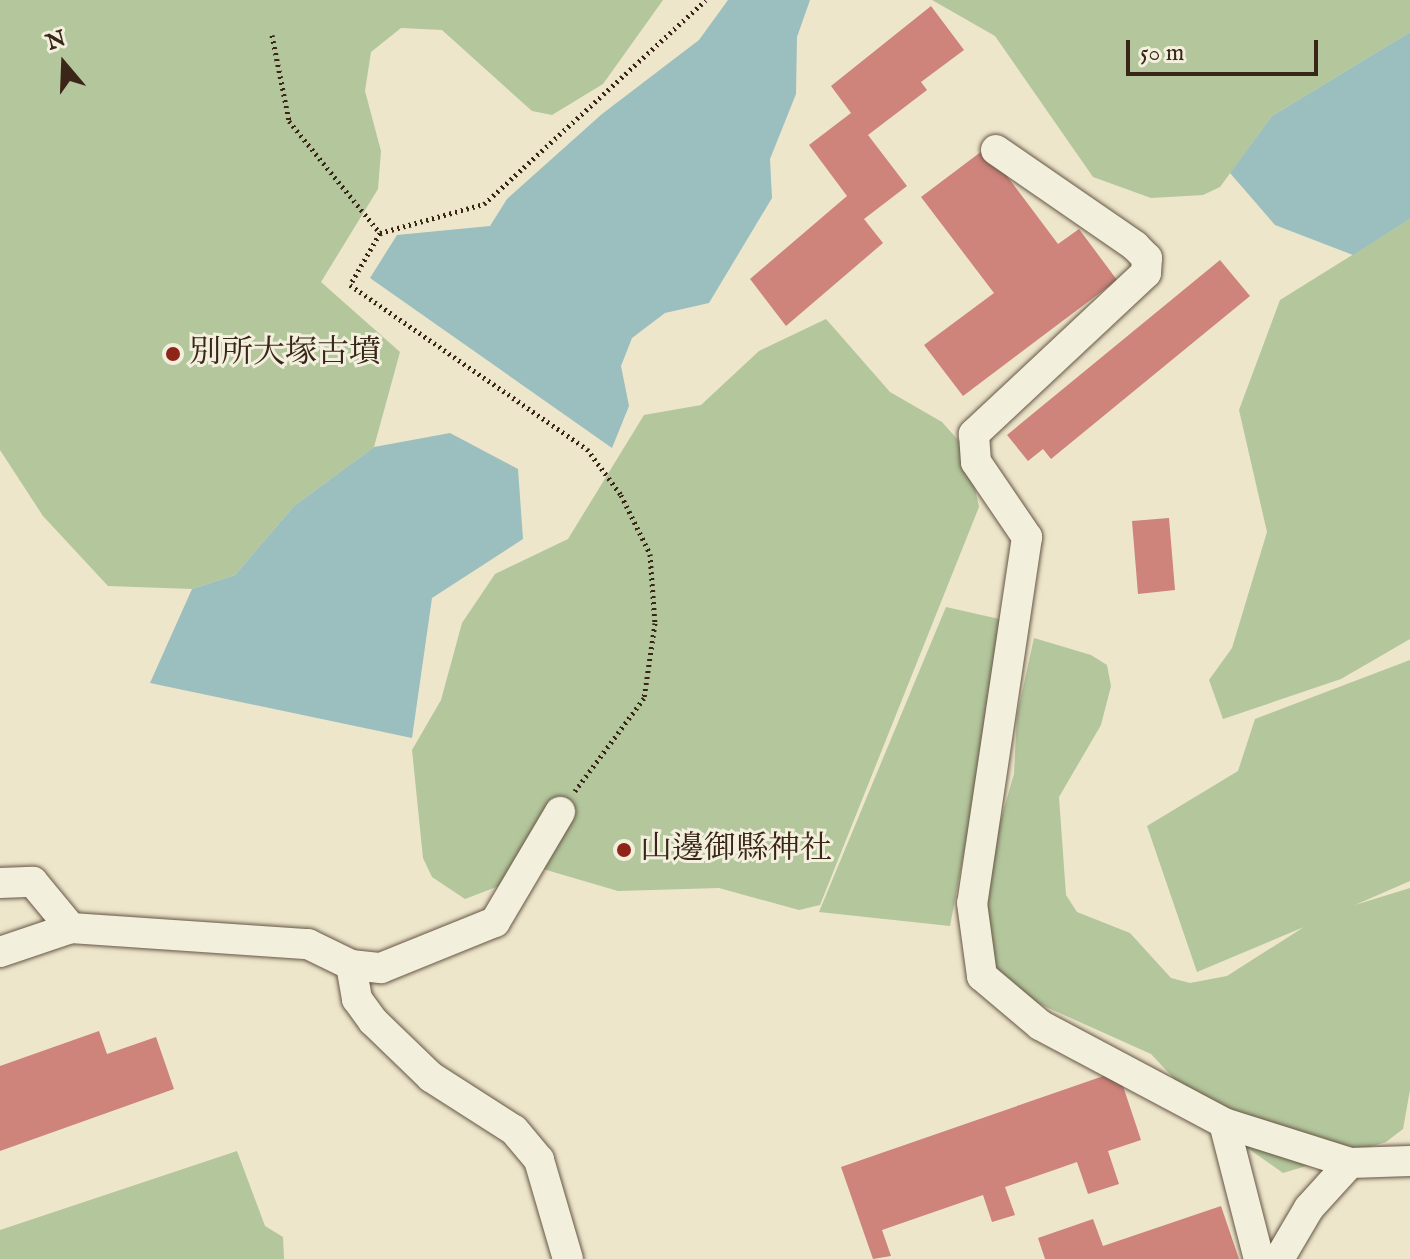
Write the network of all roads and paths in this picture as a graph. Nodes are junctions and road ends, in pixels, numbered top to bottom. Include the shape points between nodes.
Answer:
1 (706, 0) edge
2 (272, 35) dead end
3 (996, 150) dead end
4 (380, 233) junction
5 (560, 812) joint
6 (0, 883) edge
7 (71, 928) junction
8 (0, 952) edge
9 (351, 965) junction
10 (1224, 1123) junction
11 (1410, 1161) edge
12 (1350, 1163) junction
13 (568, 1259) edge
14 (1259, 1259) edge
15 (1279, 1259) edge

1 - 4 path via 484,204
2 - 4 path via 289,121
3 - 10 street via 1147,258 1146,273 974,434 976,462 1027,537 972,903 982,976 1040,1025
4 - 5 path via 350,285 587,449 621,495 650,554 655,623 644,698
5 - 9 street via 495,922 381,968
6 - 7 street via 33,882
7 - 8 street
7 - 9 street via 308,944
9 - 13 street via 357,999 373,1021 431,1077 514,1130 539,1160
10 - 12 street
10 - 14 street
11 - 12 street
12 - 15 street via 1309,1208

